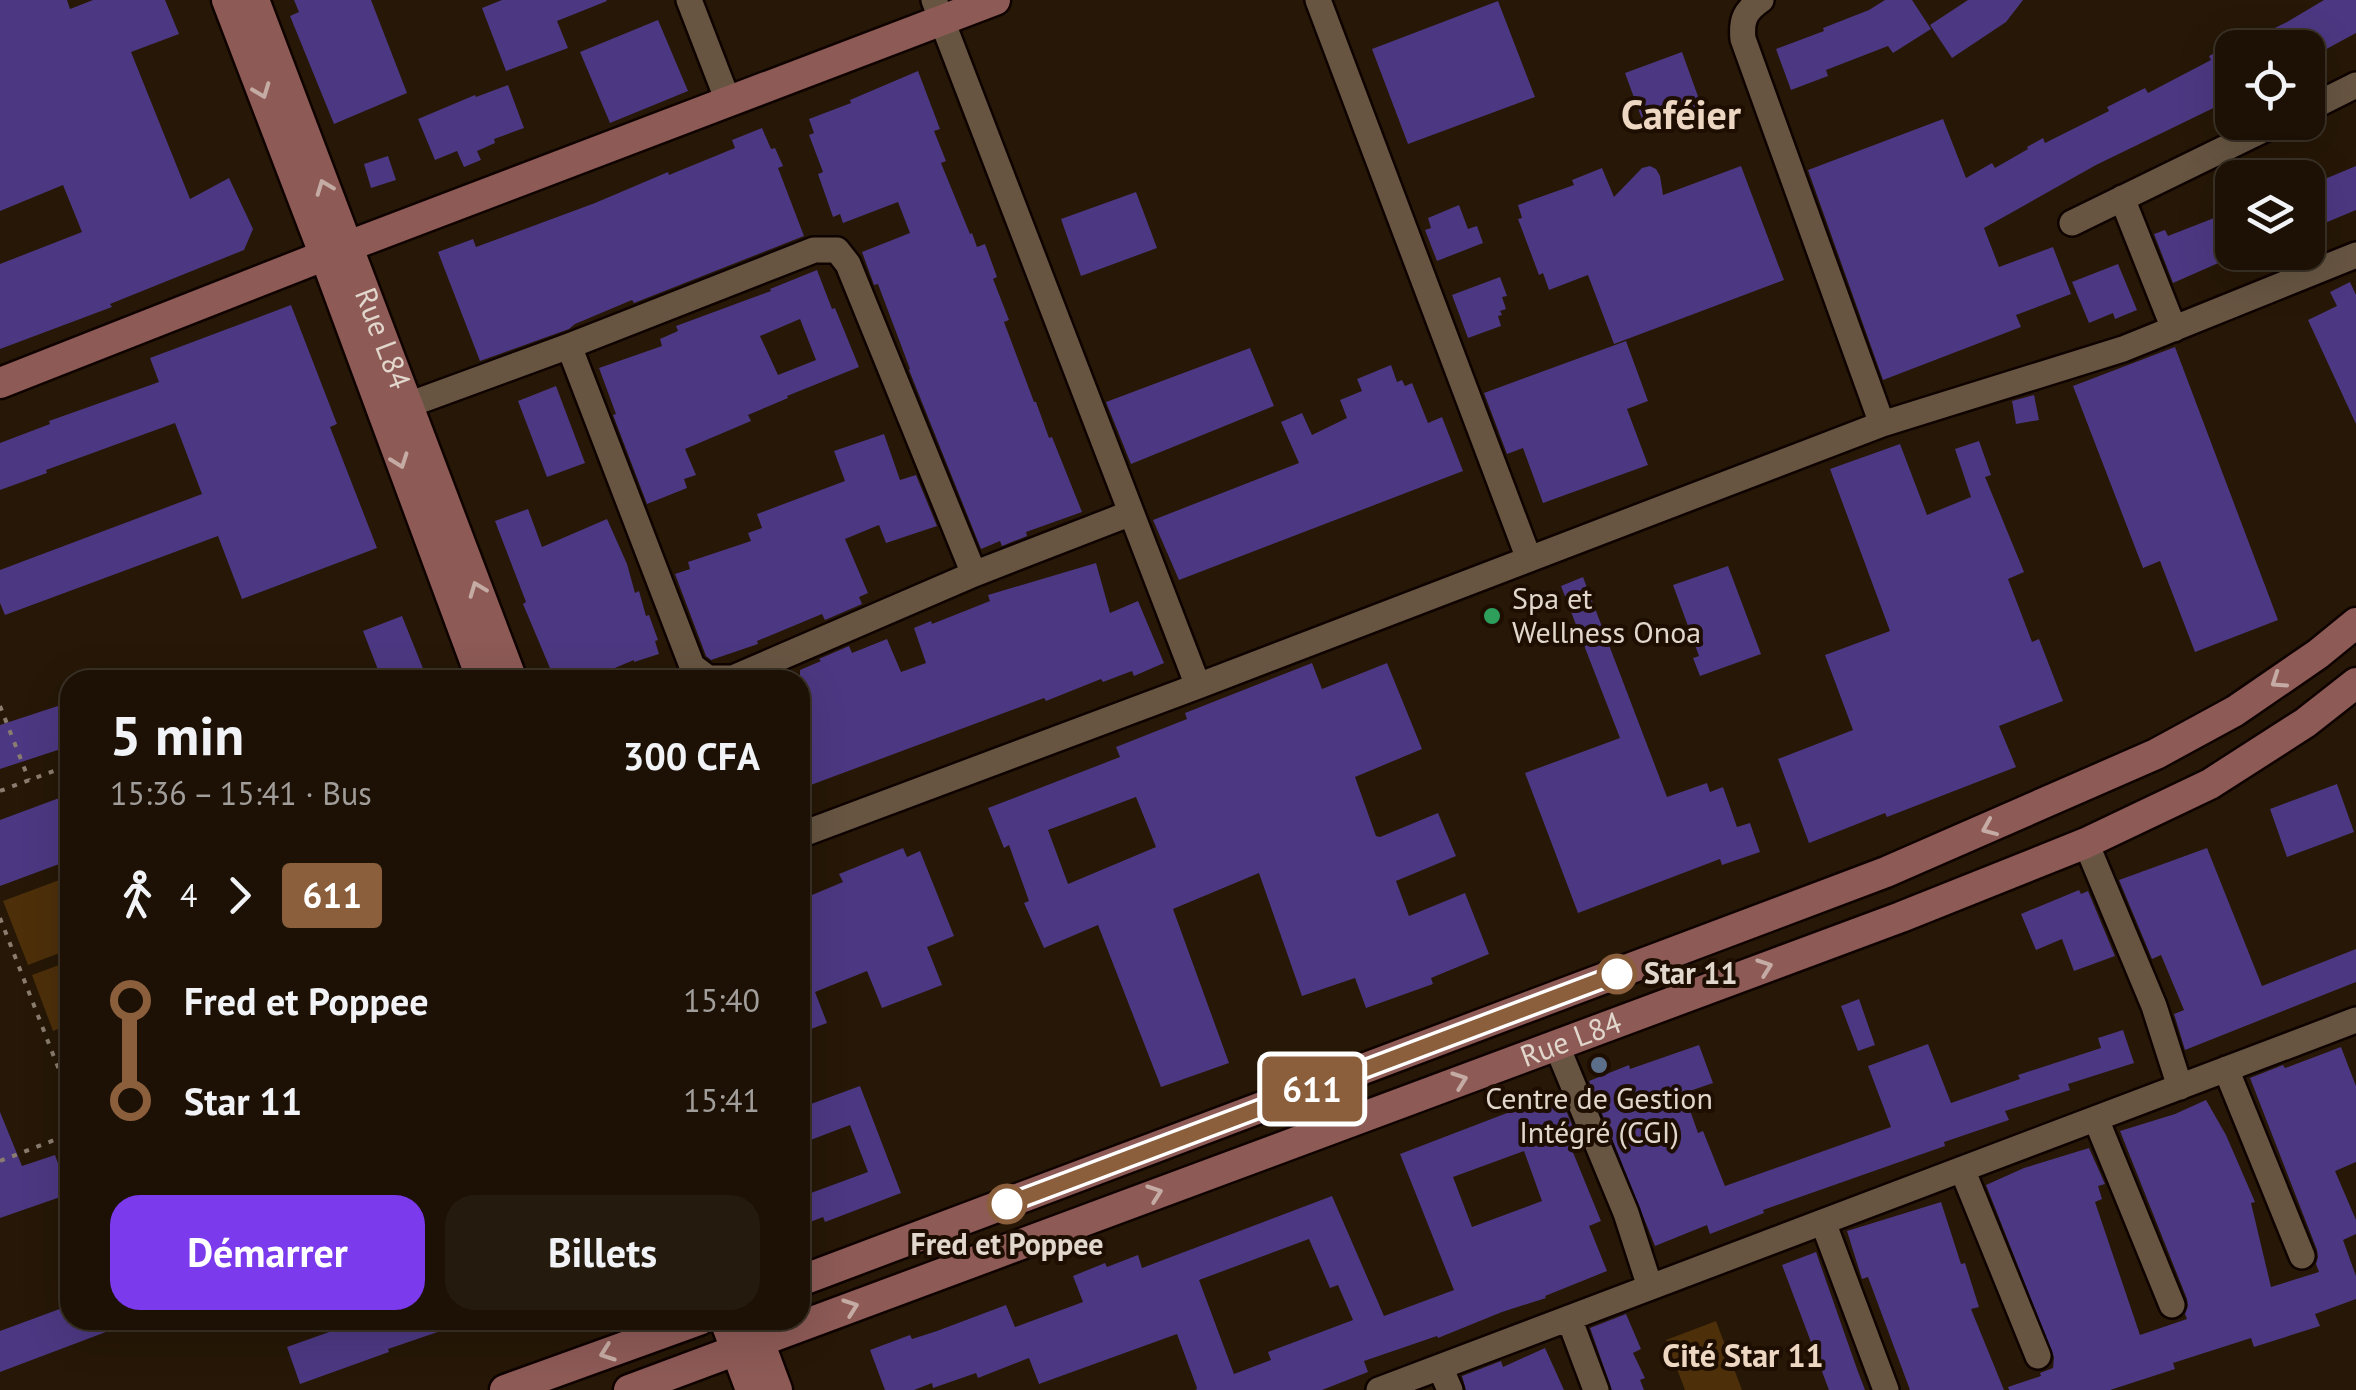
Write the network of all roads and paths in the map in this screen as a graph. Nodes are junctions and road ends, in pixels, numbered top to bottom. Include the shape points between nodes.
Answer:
1 (228, 0) edge
2 (254, 0) edge
3 (690, 0) edge
4 (995, 0) edge
5 (1318, 0) edge
6 (1761, 0) edge
7 (938, 10) edge
8 (2356, 85) edge
9 (2325, 100) edge
10 (728, 102) junction
11 (2242, 140) edge
12 (2122, 198) junction
13 (2072, 223) dead end
14 (336, 251) junction
15 (2356, 255) edge
16 (2174, 330) junction
17 (568, 346) junction
18 (0, 382) edge
19 (395, 410) junction
20 (1882, 424) junction
21 (1132, 513) junction
22 (1529, 559) junction
23 (974, 574) junction
24 (2356, 623) edge
25 (479, 670) edge
26 (508, 670) edge
27 (697, 670) edge
28 (752, 670) edge
29 (2356, 683) edge
30 (1198, 686) junction
31 (0, 706) edge
32 (60, 768) edge
33 (30, 780) junction
34 (0, 792) edge
35 (810, 831) edge
36 (2086, 843) junction
37 (1886, 872) junction
38 (1901, 917) junction
39 (0, 918) edge
40 (2356, 1020) edge
41 (1556, 1044) junction
42 (2226, 1069) junction
43 (60, 1072) edge
44 (2180, 1086) junction
45 (2096, 1118) junction
46 (60, 1138) edge
47 (0, 1161) edge
48 (1962, 1169) junction
49 (1823, 1222) junction
50 (2302, 1256) dead end
51 (810, 1278) edge
52 (1650, 1288) junction
53 (2172, 1306) dead end
54 (810, 1315) edge
55 (1569, 1318) junction
56 (671, 1330) edge
57 (749, 1337) edge
58 (2038, 1356) dead end
59 (1445, 1378) edge
60 (506, 1390) edge
61 (629, 1390) edge
62 (751, 1390) edge
63 (778, 1390) edge
64 (1379, 1390) edge
65 (1596, 1390) edge
66 (1886, 1390) edge

1 -> 14 main road, Rue L84
14 -> 2 main road, Rue L84
3 - 10 street
4 - 7 main road
5 - 22 street
6 - 20 street via 1742,21 1743,40
7 - 10 main road
7 - 21 street
8 - 9 street
10 - 14 main road
11 - 12 street
12 - 13 street
12 - 16 street
14 - 18 main road
14 - 19 main road, Rue L84
15 - 16 street
16 - 20 street
17 - 19 street
17 - 23 street via 814,250 837,250
17 - 27 street
19 -> 25 main road, Rue L84
26 -> 19 main road, Rue L84
20 - 22 street
21 - 23 street
21 - 30 street
22 - 30 street
23 - 28 street
24 -> 37 main road, Rue L84 via 2235,711 2156,754
29 - 36 main road, Rue L84 via 2210,784
30 - 35 street
31 - 33 path
32 - 33 path
33 - 34 path
36 - 38 main road, Rue L84
36 - 44 street
37 - 38 main road
37 - 51 main road, Rue L84
41 -> 38 main road, Rue L84
39 - 43 path
40 - 42 street
41 - 52 street
54 -> 41 main road, Rue L84
42 - 44 street
42 - 50 street
44 - 45 street
45 - 48 street
45 - 53 street
46 - 47 path
48 - 49 street
48 - 58 street
49 - 52 street
49 - 66 street
52 - 55 street
55 - 59 street
55 - 65 street
56 -> 60 main road
57 - 61 main road, Rue L84
57 - 62 main road
57 - 63 main road
59 - 64 street

